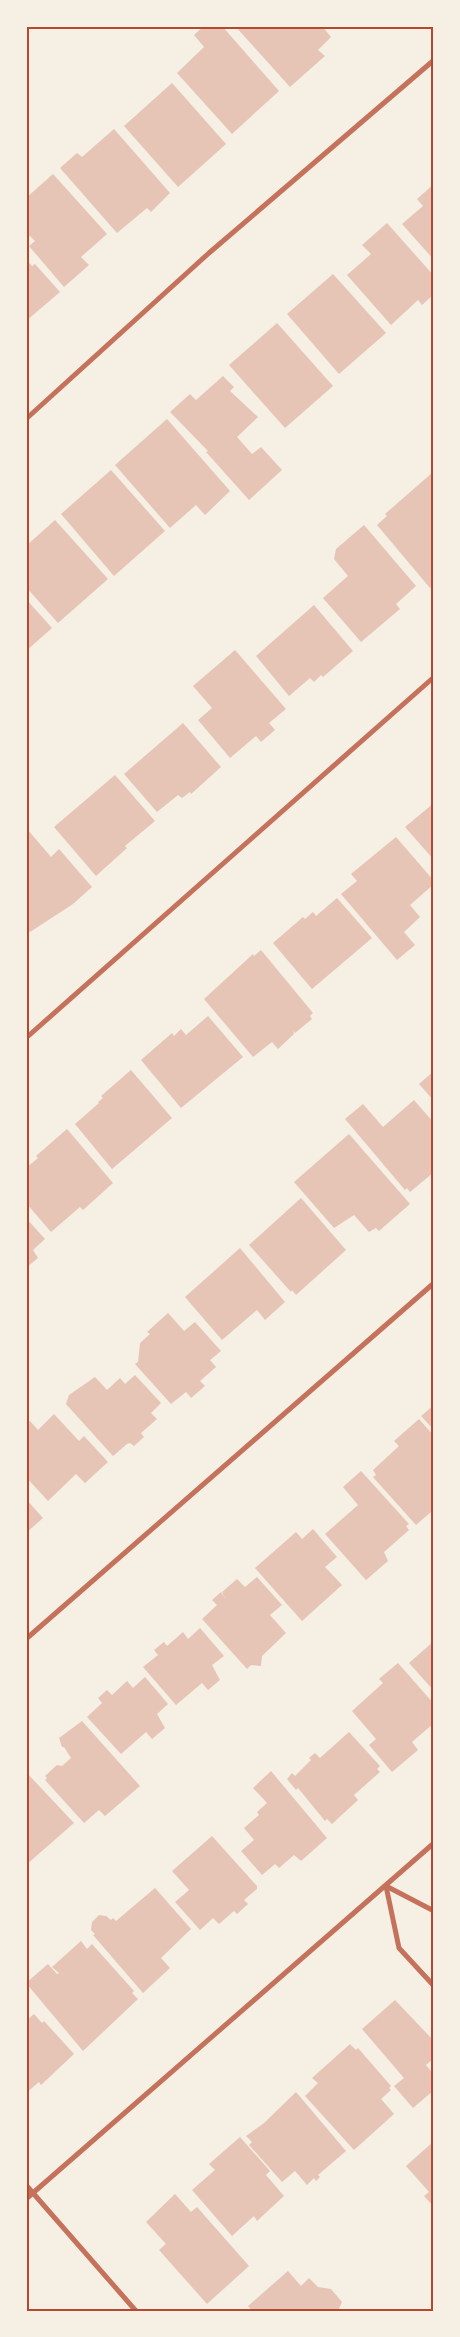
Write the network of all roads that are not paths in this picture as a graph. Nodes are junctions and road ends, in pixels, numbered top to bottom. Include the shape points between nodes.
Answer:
1 (434, 60) edge
2 (26, 419) edge
3 (434, 677) edge
4 (26, 1038) edge
5 (434, 1283) edge
6 (26, 1639) edge
7 (434, 1843) edge
8 (386, 1886) junction
9 (434, 1911) edge
10 (434, 1986) edge
11 (26, 2185) edge
12 (33, 2193) junction
13 (26, 2199) edge
14 (136, 2311) edge

1 - 2 street via 209,253
3 - 4 street
5 - 6 street
7 - 8 street
8 - 9 street
8 - 10 street via 400,1948
8 - 12 street
11 - 12 street
12 - 13 street
12 - 14 street

